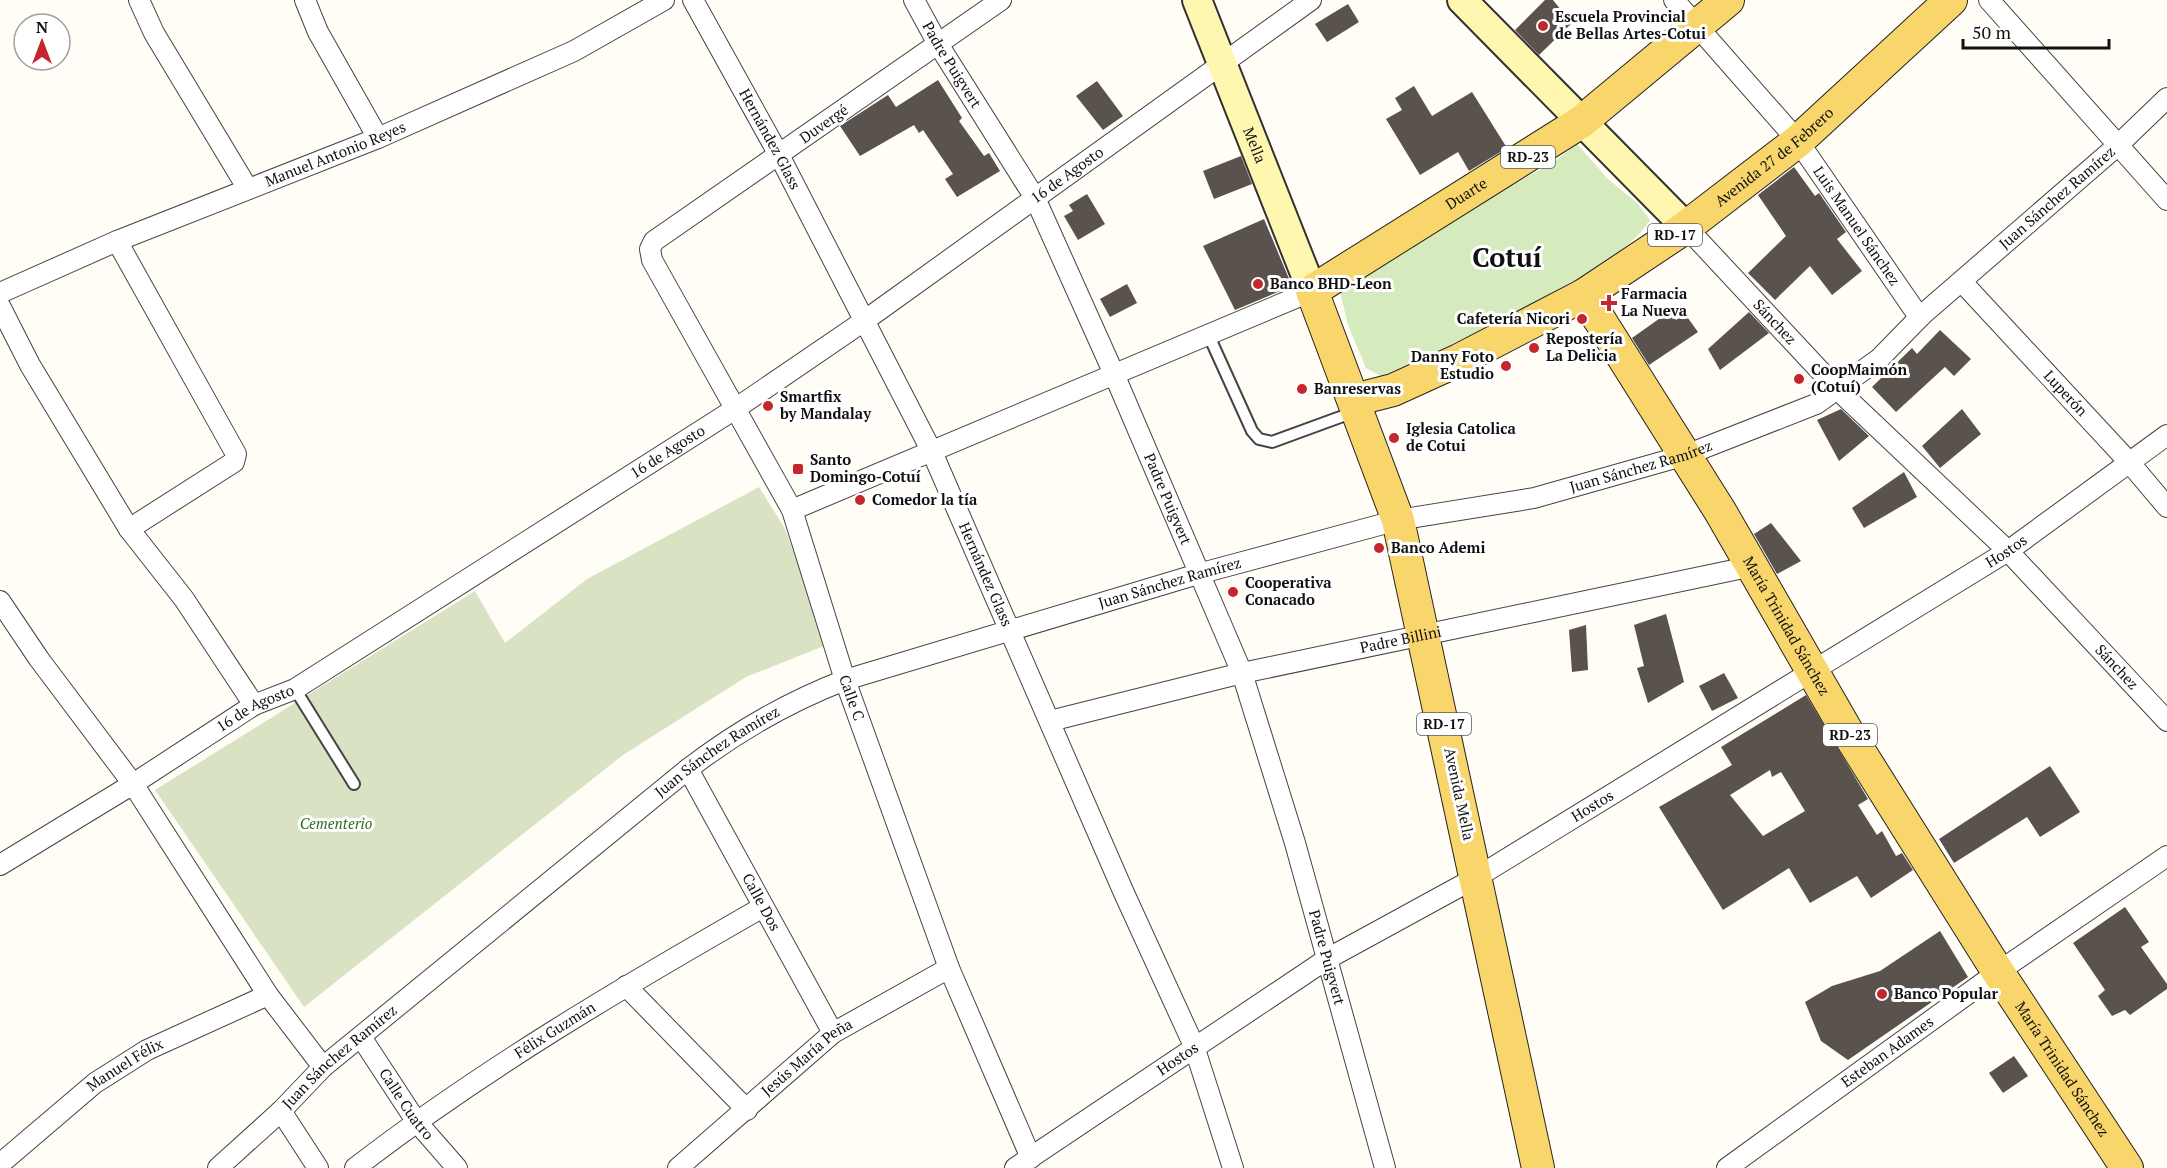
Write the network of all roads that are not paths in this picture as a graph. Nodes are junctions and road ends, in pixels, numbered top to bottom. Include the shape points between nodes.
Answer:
1 (139, 0) edge
2 (305, 0) edge
3 (664, 0) edge
4 (693, 0) edge
5 (914, 0) edge
6 (1001, 0) edge
7 (1197, 0) edge
8 (1311, 0) edge
9 (1462, 0) edge
10 (1674, 0) edge
11 (1728, 0) edge
12 (1951, 0) edge
13 (1989, 0) edge
14 (1696, 26) junction
15 (938, 44) junction
16 (1222, 62) junction
17 (2167, 98) edge
18 (1581, 122) junction
19 (378, 138) junction
20 (1798, 141) junction
21 (2117, 146) junction
22 (779, 155) junction
23 (248, 189) junction
24 (1035, 198) junction
25 (2167, 200) edge
26 (1686, 227) junction
27 (117, 241) junction
28 (651, 249) joint
29 (1962, 282) junction
30 (1312, 291) junction
31 (0, 293) edge
32 (1584, 295) junction
33 (0, 306) edge
34 (1922, 315) junction
35 (864, 321) junction
36 (1209, 336) junction
37 (1114, 374) junction
38 (1838, 390) junction
39 (1356, 406) junction
40 (735, 409) junction
41 (2167, 435) edge
42 (932, 452) junction
43 (1686, 455) junction
44 (2129, 462) junction
45 (2167, 507) edge
46 (792, 510) junction
47 (1398, 520) junction
48 (129, 529) junction
49 (2008, 551) junction
50 (1753, 566) junction
51 (1198, 574) junction
52 (0, 601) edge
53 (1012, 631) junction
54 (1424, 634) junction
55 (1811, 671) junction
56 (1242, 673) junction
57 (844, 680) junction
58 (295, 689) junction
59 (254, 705) junction
60 (2167, 720) edge
61 (1050, 721) junction
62 (688, 769) junction
63 (133, 784) junction
64 (354, 784) dead end
65 (2167, 856) edge
66 (0, 865) edge
67 (1477, 877) junction
68 (763, 907) junction
69 (1328, 959) junction
70 (949, 968) junction
71 (1998, 972) junction
72 (626, 986) junction
73 (268, 994) junction
74 (834, 1033) junction
75 (361, 1038) junction
76 (1194, 1046) junction
77 (323, 1067) junction
78 (747, 1110) junction
79 (281, 1111) junction
80 (416, 1121) junction
81 (1023, 1163) edge
82 (0, 1164) edge
83 (218, 1168) edge
84 (318, 1168) edge
85 (355, 1168) edge
86 (457, 1168) edge
87 (678, 1168) edge
88 (1233, 1168) edge
89 (1385, 1168) edge
90 (1538, 1168) edge
91 (1727, 1168) edge
92 (2127, 1168) edge

1 - 23 street via 154,33
2 - 19 street via 318,32
3 - 19 street, Manuel Antonio Reyes via 574,51
4 - 22 street, Hernández Glass
5 - 15 street, Padre Puigvert
6 - 15 street, Duvergé
7 - 16 main road, Mella
8 - 16 street, 16 de Agosto
9 - 18 main road, Sánchez
10 - 14 street, Luis Manuel Sánchez
11 - 14 main road, Duarte / RD-23
12 - 20 main road, Avenida 27 de Febrero / RD-17
13 - 21 street via 2069,86
14 - 18 main road, Duarte / RD-23
14 - 20 street, Luis Manuel Sánchez
15 - 22 street, Duvergé
15 - 24 street, Padre Puigvert
16 - 24 street, 16 de Agosto
16 - 30 main road, Mella
17 - 21 street, Juan Sánchez Ramírez
18 - 26 main road, Sánchez
18 - 30 main road, Duarte / RD-23
19 - 23 street, Manuel Antonio Reyes
20 - 26 main road, Avenida 27 de Febrero / RD-17
20 - 34 street, Luis Manuel Sánchez via 1915,311
21 - 25 street
21 - 29 street, Juan Sánchez Ramírez
22 - 28 street, Duvergé via 654,241
22 - 35 street, Hernández Glass
23 - 27 street, Manuel Antonio Reyes
24 - 35 street, 16 de Agosto
24 - 37 street, Padre Puigvert
26 - 32 main road, Avenida 27 de Febrero / RD-17
26 - 38 street, Sánchez
27 - 31 street, Manuel Antonio Reyes
27 - 48 street via 236,454 234,462
28 - 40 street, Calle C via 652,260
29 - 34 street, Juan Sánchez Ramírez
29 - 44 street, Luperón
30 - 36 street
30 - 39 main road, Avenida Mella / RD-17
32 - 39 main road, Avenida 27 de Febrero / RD-17 via 1460,360
32 - 43 main road, María Trinidad Sánchez / RD-23
33 - 48 street via 30,365
34 - 38 street, Juan Sánchez Ramírez via 1879,359
35 - 40 street, 16 de Agosto
35 - 42 street, Hernández Glass
36 - 37 street
36 - 39 lane via 1259,439 1272,442
37 - 42 street
37 - 51 street, Padre Puigvert
38 - 43 street, Juan Sánchez Ramírez via 1816,404
38 - 49 street, Sánchez
39 - 47 main road, Avenida Mella / RD-17
40 - 46 street, Calle C
40 - 58 street, 16 de Agosto
41 - 44 street, Hostos
42 - 46 street
42 - 53 street, Hernández Glass
43 - 47 street, Juan Sánchez Ramírez via 1534,498
43 - 50 main road, María Trinidad Sánchez / RD-23
44 - 45 street, Luperón
44 - 49 street, Hostos
46 - 57 street, Calle C
47 - 51 street, Juan Sánchez Ramírez
47 - 54 main road, Avenida Mella / RD-17
48 - 59 street via 184,599
49 - 55 street, Hostos
49 - 60 street, Sánchez
50 - 54 street, Padre Billini
50 - 55 main road, María Trinidad Sánchez / RD-23
51 - 53 street, Juan Sánchez Ramírez
51 - 56 street, Padre Puigvert
52 - 63 street
53 - 57 street, Juan Sánchez Ramírez
53 - 61 street, Hernández Glass
54 - 56 street, Padre Billini
54 - 67 main road, Avenida Mella / RD-17
55 - 67 street, Hostos
55 - 71 main road, María Trinidad Sánchez / RD-23
56 - 61 street, Padre Billini
56 - 69 street, Padre Puigvert
57 - 62 street, Juan Sánchez Ramírez via 728,738
57 - 70 street, Calle C
58 - 59 street, 16 de Agosto
58 - 64 lane
59 - 63 street, 16 de Agosto
61 - 76 street, Hernández Glass
62 - 68 street, Calle Dos
62 - 75 street, Juan Sánchez Ramírez
63 - 66 street, 16 de Agosto
63 - 73 street
65 - 71 street, Esteban Adames
67 - 69 street, Hostos
67 - 90 main road, Avenida Mella / RD-17
68 - 72 street, Félix Guzmán
68 - 74 street, Calle Dos
69 - 76 street, Hostos
69 - 89 street, Padre Puigvert
70 - 74 street, Jesús María Peña
70 - 81 street, Calle C
71 - 91 street, Esteban Adames
71 - 92 main road, María Trinidad Sánchez / RD-23
72 - 78 street
72 - 80 street, Félix Guzmán
73 - 77 street
73 - 82 street, Manuel Félix via 139,1056 95,1083
74 - 78 street, Jesús María Peña
75 - 77 street, Juan Sánchez Ramírez
75 - 80 street, Calle Cuatro
76 - 81 street, Hostos
76 - 88 street, Hernández Glass
77 - 79 street, Juan Sánchez Ramírez
78 - 87 street, Jesús María Peña
79 - 83 street, Juan Sánchez Ramírez
79 - 84 street
80 - 85 street, Félix Guzmán
80 - 86 street, Calle Cuatro

